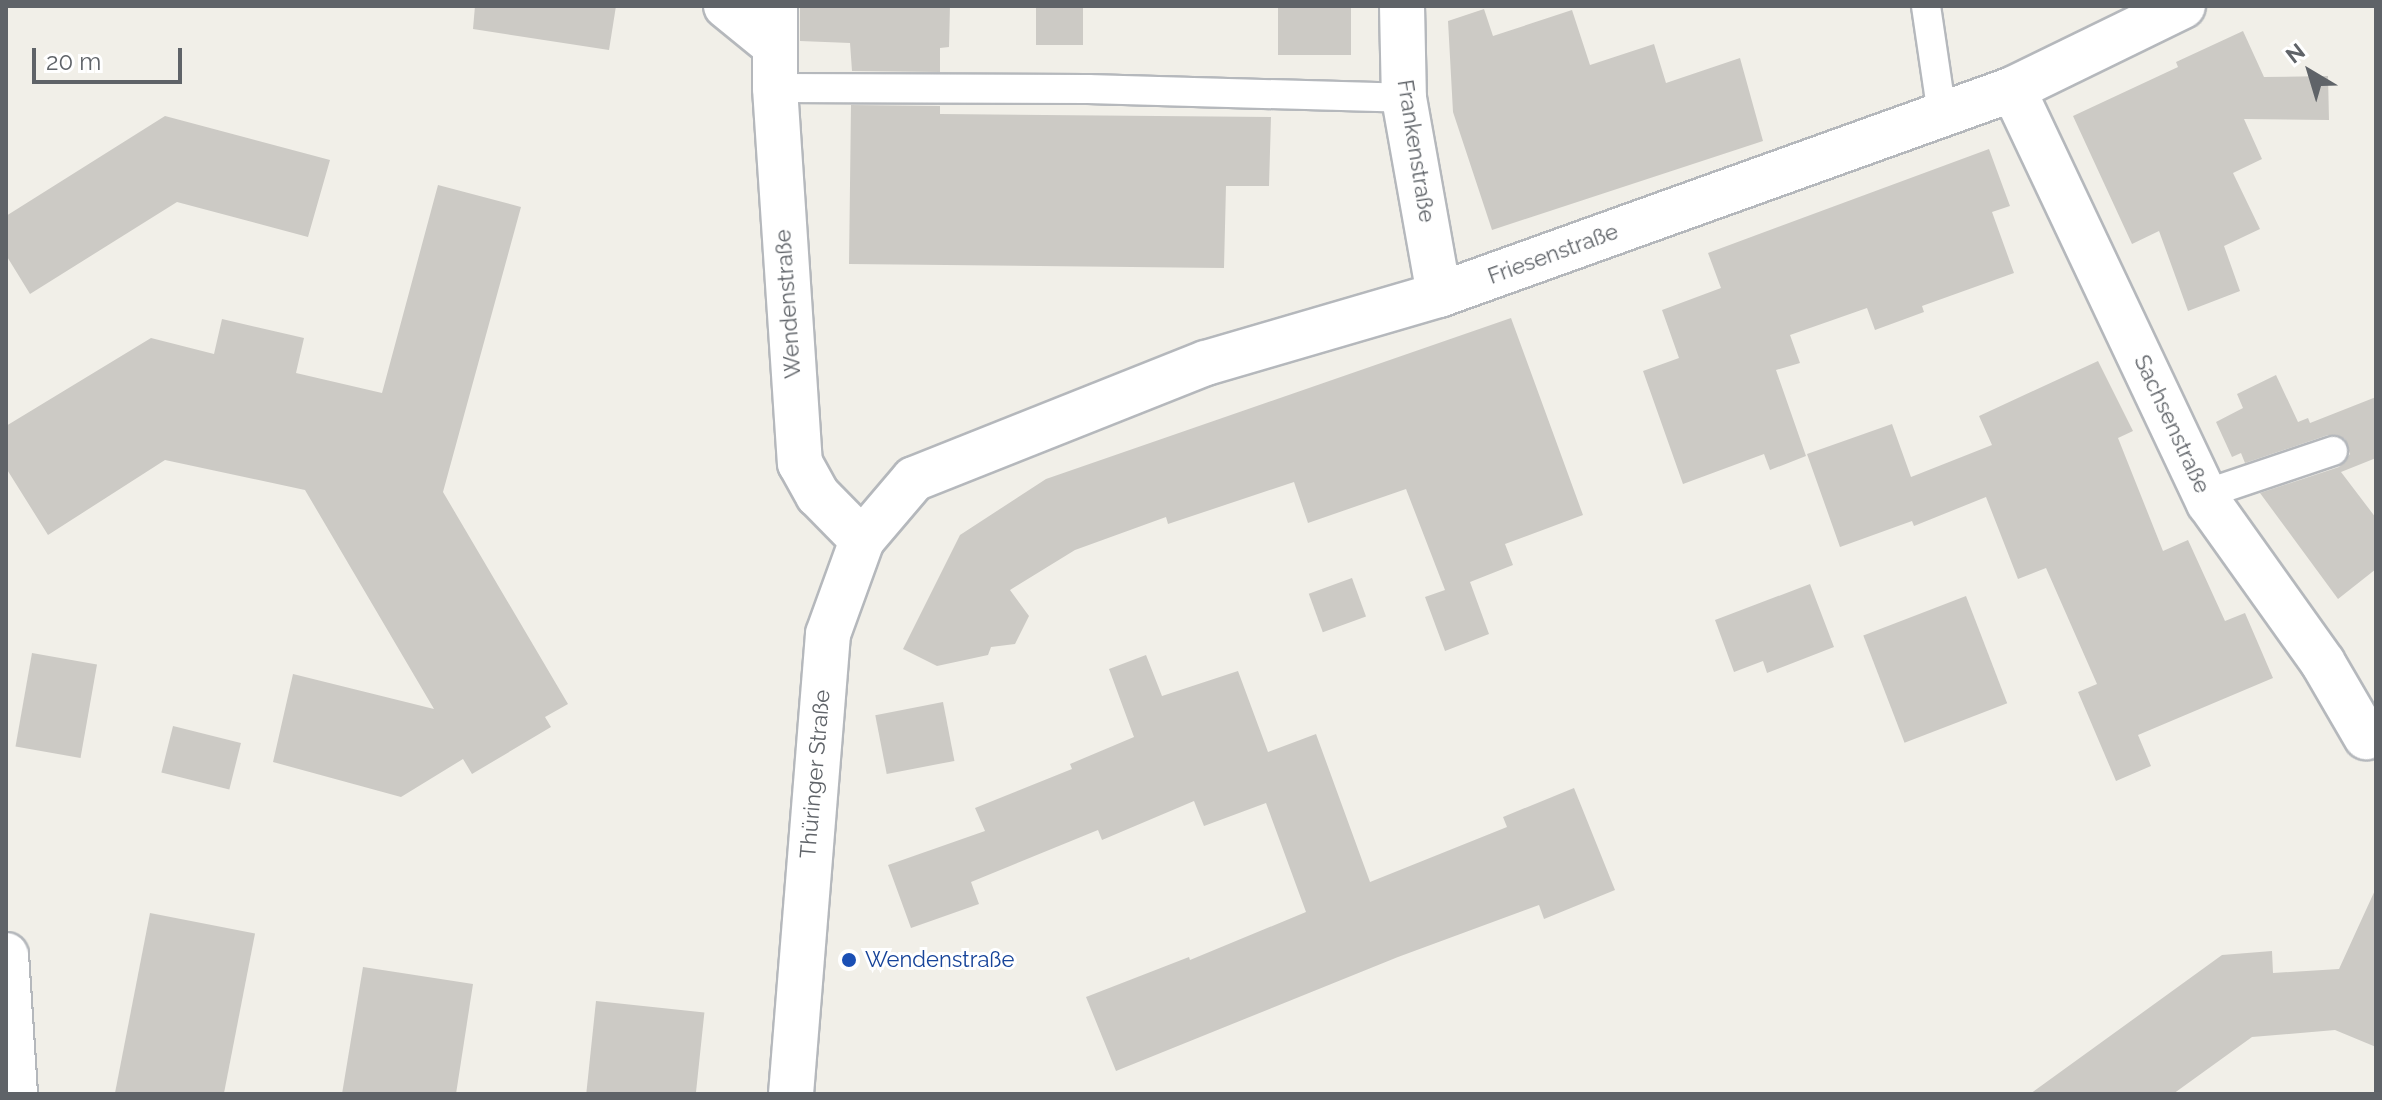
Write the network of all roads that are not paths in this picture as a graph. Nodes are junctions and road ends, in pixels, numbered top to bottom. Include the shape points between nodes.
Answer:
1 (726, 6) edge
2 (1402, 6) edge
3 (1926, 6) edge
4 (2173, 8) edge
5 (774, 26) edge
6 (775, 88) junction
7 (2013, 89) junction
8 (1404, 98) junction
9 (1942, 115) junction
10 (1439, 295) junction
11 (2333, 451) dead end
12 (914, 479) joint
13 (2205, 494) junction
14 (862, 540) junction
15 (2366, 737) dead end
16 (6, 955) edge
17 (15, 1094) edge
18 (791, 1094) edge

1 - 5 street, Wendenstraße
2 - 8 street, Frankenstraße
3 - 9 lane
4 - 7 street, Friesenstraße
5 - 6 street, Wendenstraße
6 - 8 lane
6 - 14 street, Wendenstraße via 800,463 818,495
7 - 9 street, Friesenstraße
7 - 13 street, Sachsenstraße
8 - 10 street, Frankenstraße
9 - 10 street, Friesenstraße
10 - 12 street, Friesenstraße via 1206,363
11 - 13 lane
12 - 14 street, Thüringer Straße
13 - 15 street, Sachsenstraße via 2323,663
14 - 18 street, Thüringer Straße via 828,634
16 - 17 street

